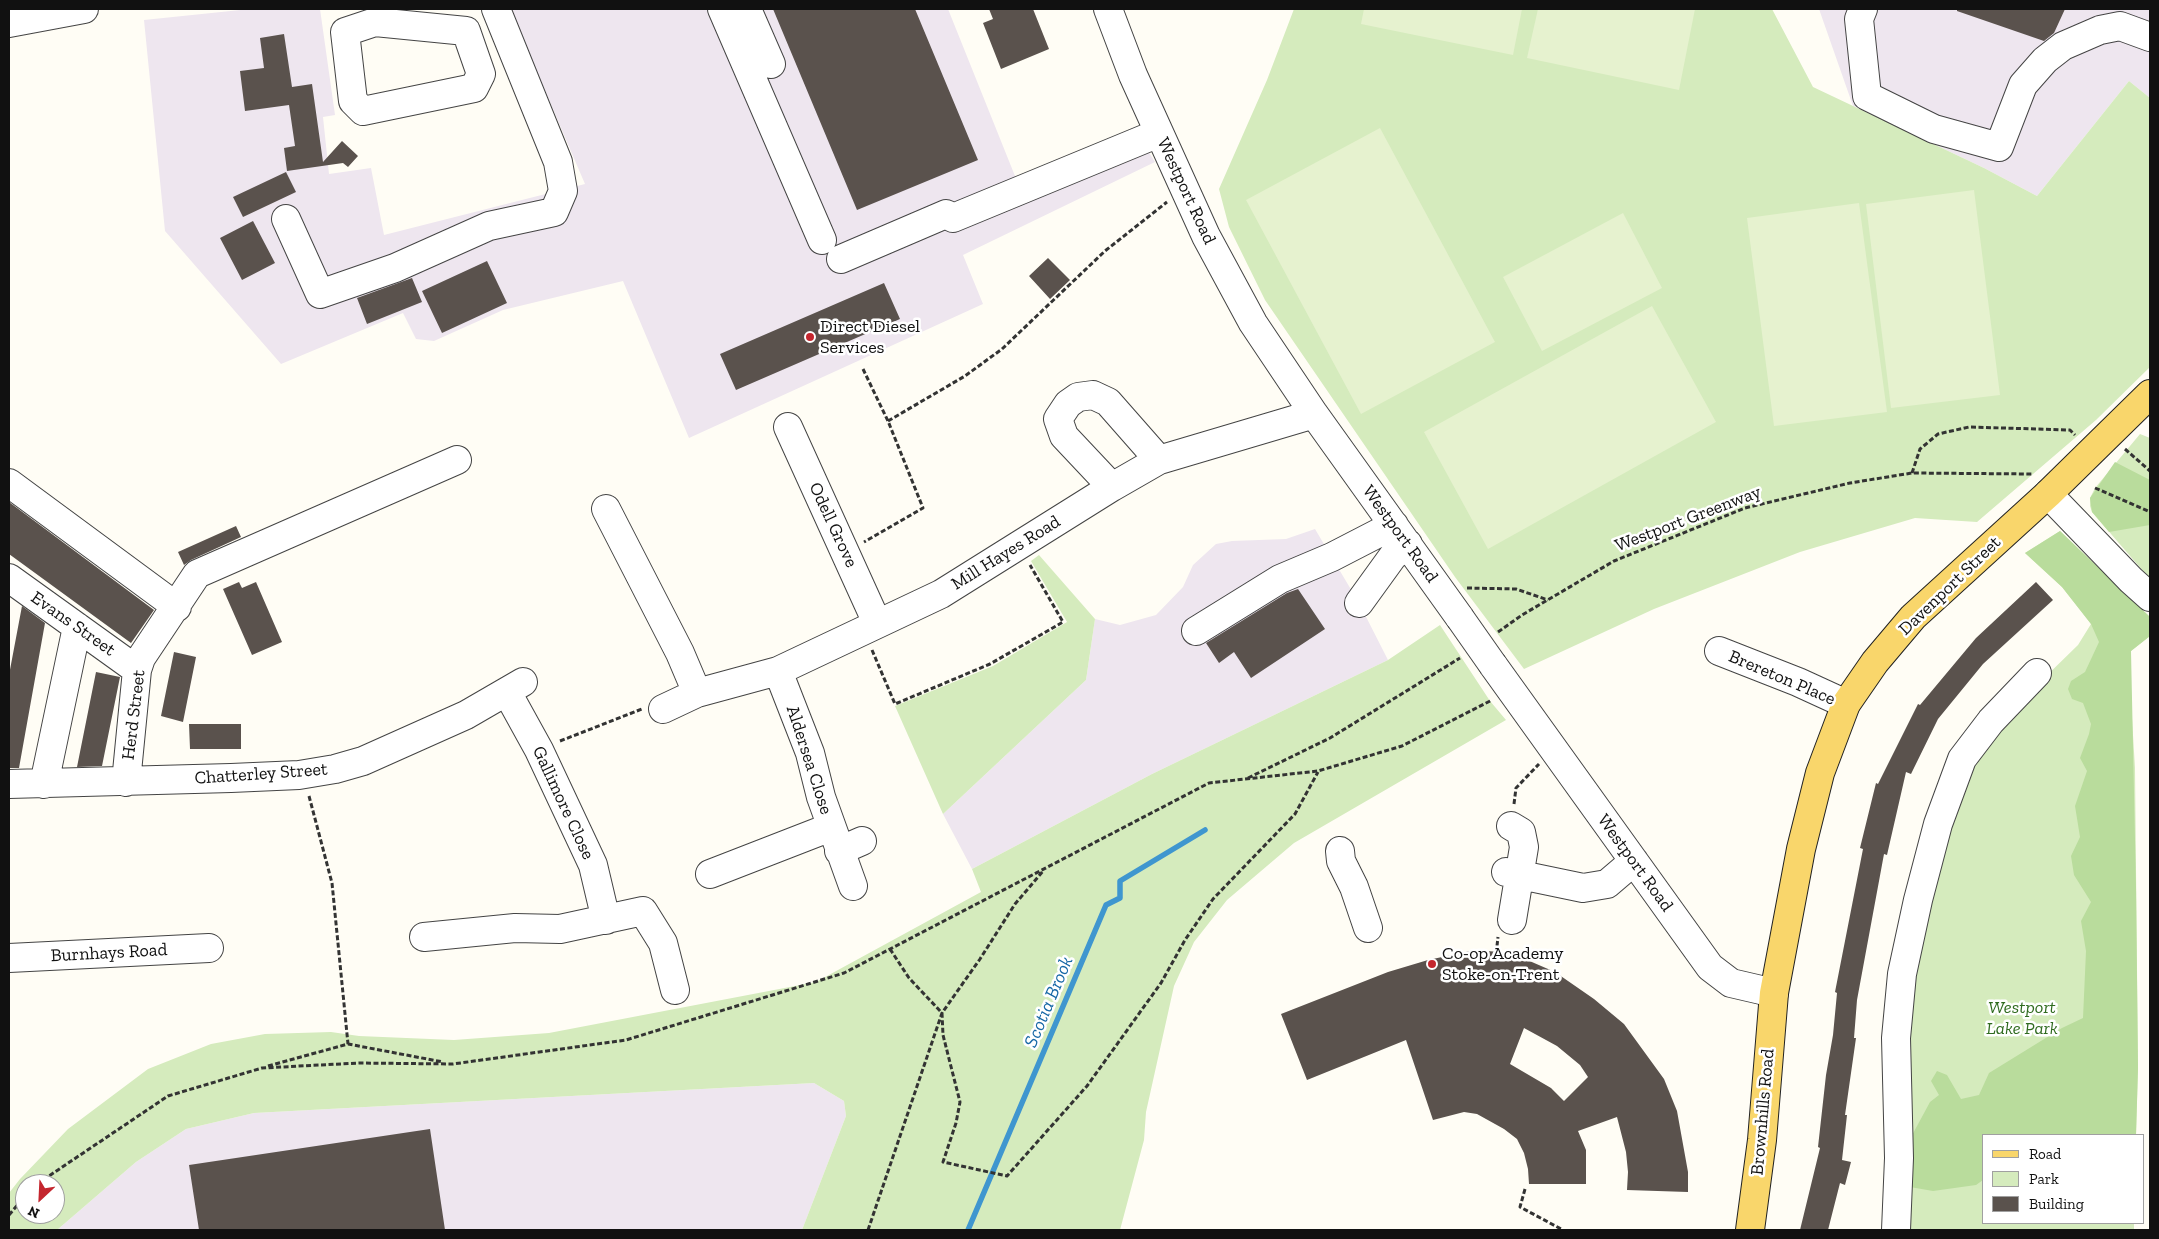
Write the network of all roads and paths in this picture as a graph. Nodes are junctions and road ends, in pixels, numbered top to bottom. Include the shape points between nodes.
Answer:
1 (84, 9) edge
2 (496, 9) edge
3 (722, 9) edge
4 (747, 9) edge
5 (1108, 9) edge
6 (1863, 9) edge
7 (352, 18) edge
8 (9, 23) edge
9 (2150, 37) edge
10 (771, 64) dead end
11 (1159, 133) junction
12 (1184, 189) junction
13 (286, 220) dead end
14 (822, 240) dead end
15 (842, 259) dead end
16 (863, 370) dead end
17 (2147, 404) edge
18 (1314, 414) junction
19 (888, 421) junction
20 (788, 427) dead end
21 (2101, 443) junction
22 (457, 460) dead end
23 (1159, 460) junction
24 (2150, 471) edge
25 (1912, 473) junction
26 (9, 483) edge
27 (2040, 484) junction
28 (1112, 487) junction
29 (2096, 488) dead end
30 (607, 508) dead end
31 (2150, 512) edge
32 (1401, 534) junction
33 (1018, 545) junction
34 (846, 552) junction
35 (1435, 582) junction
36 (10, 586) edge
37 (2150, 597) edge
38 (1548, 600) junction
39 (1359, 603) dead end
40 (179, 604) junction
41 (870, 626) junction
42 (78, 627) junction
43 (1196, 631) dead end
44 (1491, 637) dead end
45 (1718, 652) dead end
46 (1464, 655) dead end
47 (138, 670) junction
48 (778, 670) junction
49 (2037, 673) dead end
50 (515, 687) joint
51 (1510, 690) junction
52 (696, 693) junction
53 (1846, 704) junction
54 (663, 708) joint
55 (539, 750) junction
56 (1556, 753) junction
57 (1318, 772) junction
58 (299, 775) junction
59 (1245, 779) junction
60 (126, 782) junction
61 (9, 784) edge
62 (44, 784) junction
63 (1511, 826) joint
64 (844, 840) junction
65 (1340, 851) dead end
66 (1634, 861) junction
67 (1046, 867) junction
68 (710, 874) dead end
69 (1513, 874) junction
70 (853, 886) dead end
71 (606, 920) junction
72 (1512, 920) dead end
73 (1368, 928) dead end
74 (424, 937) dead end
75 (209, 948) dead end
76 (890, 949) junction
77 (9, 958) edge
78 (676, 990) dead end
79 (1774, 993) junction
80 (942, 1013) junction
81 (348, 1044) junction
82 (453, 1064) junction
83 (262, 1068) junction
84 (53, 1174) edge
85 (1525, 1189) dead end
86 (868, 1230) edge
87 (1563, 1230) edge
88 (1750, 1230) edge
89 (1896, 1230) edge

1 - 8 street
2 - 13 street via 558,162 563,191 554,212 489,226 395,268 320,294
3 - 14 street
4 - 10 street
5 - 11 street, Westport Road
6 - 9 street via 1859,19 1867,96 1934,129 1999,147 2023,85 2045,60 2063,46 2100,30 2120,26
7 - 7 street via 352,101 363,111 474,88 481,74 466,31
11 - 12 street, Westport Road
11 - 15 street via 953,218 946,214
12 - 18 street, Westport Road via 1253,323
12 - 19 path via 1105,250 1002,349 966,376
16 - 19 path
17 - 21 main road, Davenport Street
18 - 23 street, Mill Hayes Road
18 - 32 street, Westport Road
19 - 34 path via 922,508
20 - 34 street, Odell Grove
21 - 24 path
21 - 25 path via 2070,430 1969,428 1938,434 1920,449
21 - 27 main road, Davenport Street
22 - 40 street, Herd Street via 197,574
23 - 28 street, Mill Hayes Road
23 - 28 street via 1108,402 1093,395 1078,397 1068,404 1058,420 1064,436
25 - 27 path, Westport Greenway
25 - 38 path, Westport Greenway via 1850,483 1745,508 1614,561
26 - 40 street
27 - 37 street
27 - 53 main road, Davenport Street via 1913,618 1875,662
28 - 33 street, Mill Hayes Road
29 - 31 path
30 - 52 street via 680,652
32 - 35 street, Westport Road
32 - 39 street via 1393,556
32 - 43 street via 1280,579
33 - 41 street, Mill Hayes Road via 941,594
33 - 41 path via 1063,622 990,664 895,704
34 - 41 street, Odell Grove
35 - 38 path via 1468,588 1516,589
35 - 51 street, Westport Road, bridge
36 - 42 street, Evans Street
38 - 44 path, Westport Greenway
40 - 47 street, Herd Street via 141,658
41 - 48 street, Mill Hayes Road
42 - 47 street, Evans Street
42 - 62 street
45 - 53 street, Brereton Place
46 - 59 path via 1330,738
47 - 60 street, Herd Street
48 - 52 street, Mill Hayes Road
48 - 64 street, Aldersea Close via 810,753 821,797
49 - 89 street via 1991,721 1962,759 1938,824 1918,900 1902,974 1896,1038 1899,1158
50 - 55 street, Gallimore Close
50 - 58 street, Chatterley Street via 466,715 363,761
51 - 56 street, Westport Road
51 - 57 path via 1402,746
52 - 54 street, Mill Hayes Road
53 - 79 main road, Davenport Street via 1820,773 1800,849
54 - 55 path via 639,709
55 - 71 street, Gallimore Close via 593,865
56 - 63 path via 1535,767 1516,788
56 - 66 street, Westport Road
57 - 59 path
57 - 80 path via 1295,814 1213,899 1160,983 1087,1086 1007,1176 943,1162 960,1102 943,1035
58 - 60 street, Chatterley Street
58 - 81 path via 311,800 332,883
59 - 67 path via 1209,783
60 - 62 street, Chatterley Street
61 - 62 street, Chatterley Street
63 - 69 street via 1521,832 1524,847
64 - 68 street
64 - 70 street, Aldersea Close
65 - 73 street
66 - 69 street via 1607,884 1583,888
66 - 79 street, Westport Road via 1710,967 1731,983
67 - 76 path
67 - 80 path via 1014,904
69 - 72 street
71 - 74 street via 560,929 515,928
71 - 78 street via 643,911 663,942
75 - 77 street, Burnhays Road
76 - 80 path via 909,978
76 - 82 path via 844,973 626,1040
79 - 88 main road, Brownhills Road via 1762,1140
80 - 86 path
81 - 82 path
81 - 83 path
82 - 83 path via 359,1063
83 - 84 path via 168,1096
85 - 87 path via 1520,1207

